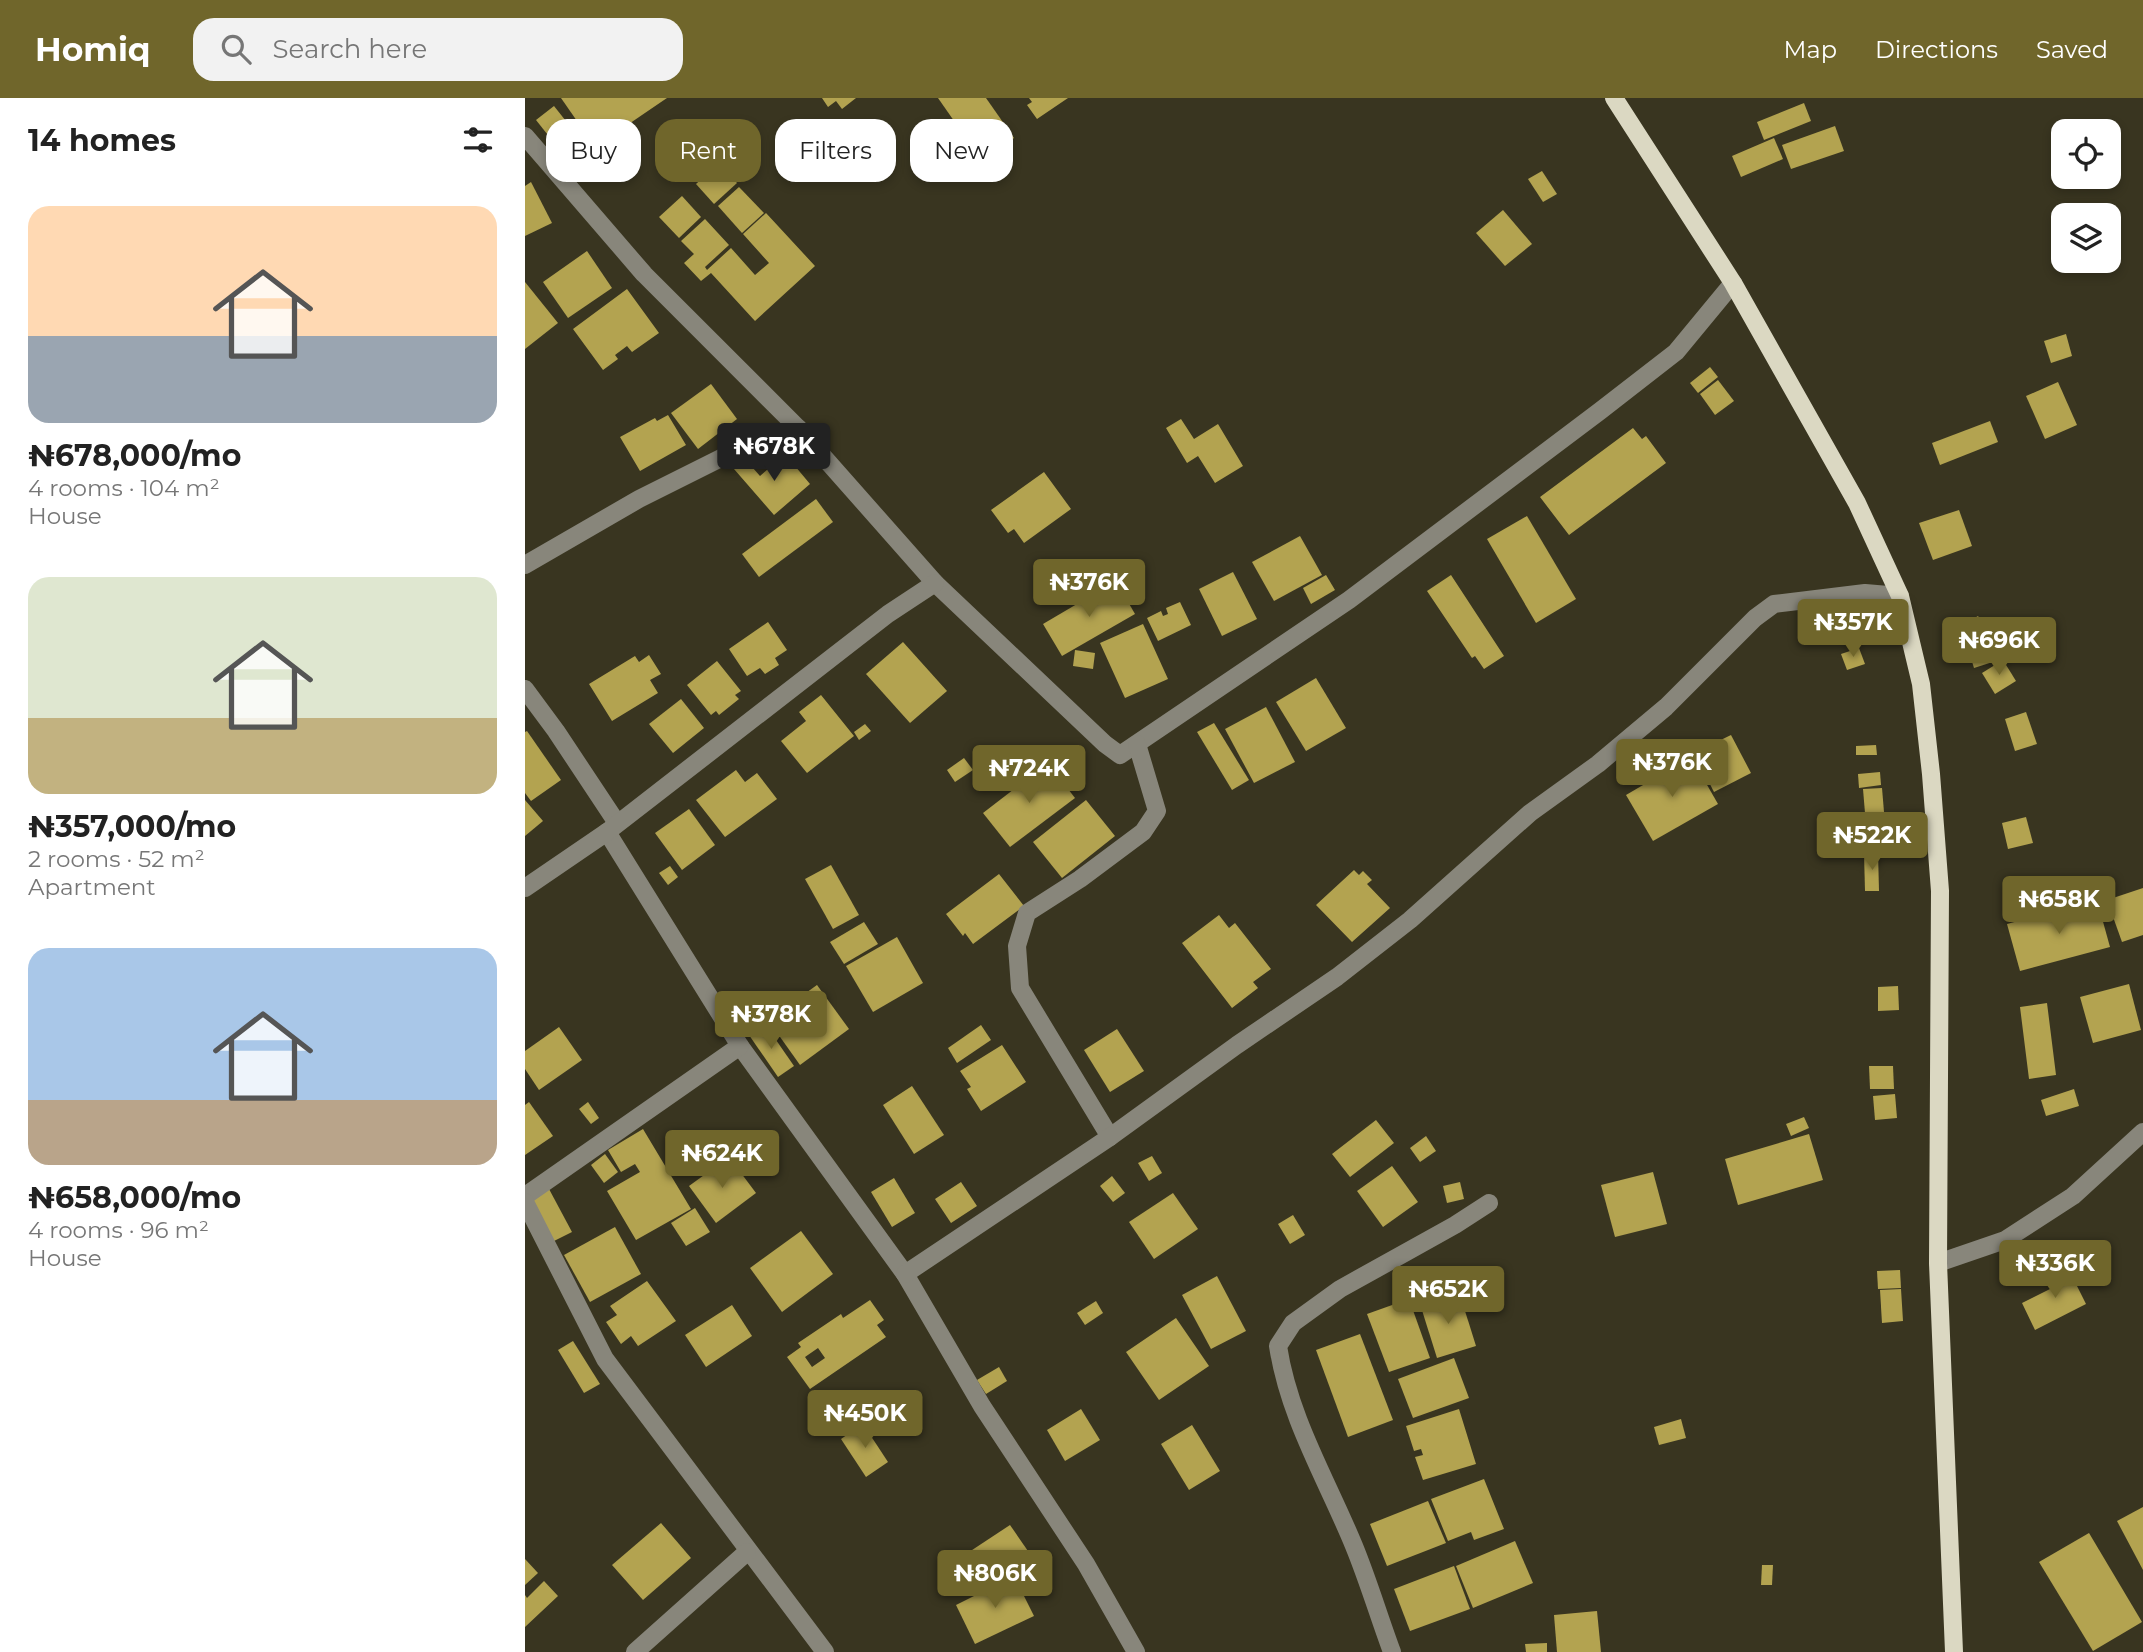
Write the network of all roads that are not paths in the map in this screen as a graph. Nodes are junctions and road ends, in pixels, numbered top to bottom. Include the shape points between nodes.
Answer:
1 (1614, 98) edge
2 (525, 136) edge
3 (1733, 283) junction
4 (798, 428) junction
5 (525, 565) edge
6 (935, 583) junction
7 (1900, 596) junction
8 (525, 689) edge
9 (1137, 744) junction
10 (612, 827) junction
11 (525, 888) edge
12 (740, 1046) junction
13 (2143, 1132) edge
14 (1110, 1137) junction
15 (525, 1196) edge
16 (525, 1202) edge
17 (1489, 1203) dead end
18 (1938, 1263) junction
19 (905, 1274) junction
20 (747, 1552) junction
21 (635, 1652) edge
22 (825, 1652) edge
23 (1136, 1652) edge
24 (1392, 1652) edge
25 (1954, 1652) edge

1 - 3 main road
2 - 4 street via 644,274
3 - 7 main road via 1857,503
3 - 9 street via 1676,352 1600,411 1349,600
4 - 5 street via 737,450 639,499
4 - 6 street
6 - 9 street via 1105,744 1120,755
6 - 10 street via 888,614
7 - 14 street via 1865,593 1774,604 1666,707 1530,813 1410,920 1337,978
7 - 18 main road via 1921,684 1940,891
8 - 10 street via 557,731
9 - 14 street via 1157,811 1143,832 1027,913 1017,946 1020,988
10 - 11 street
10 - 12 street
12 - 15 street
12 - 19 street
13 - 18 street via 2073,1196 2005,1240
14 - 19 street
16 - 20 street via 604,1359
17 - 24 street via 1340,1289 1293,1323 1278,1346 1283,1378 1354,1546
18 - 25 main road
19 - 23 street
20 - 21 street
20 - 22 street

